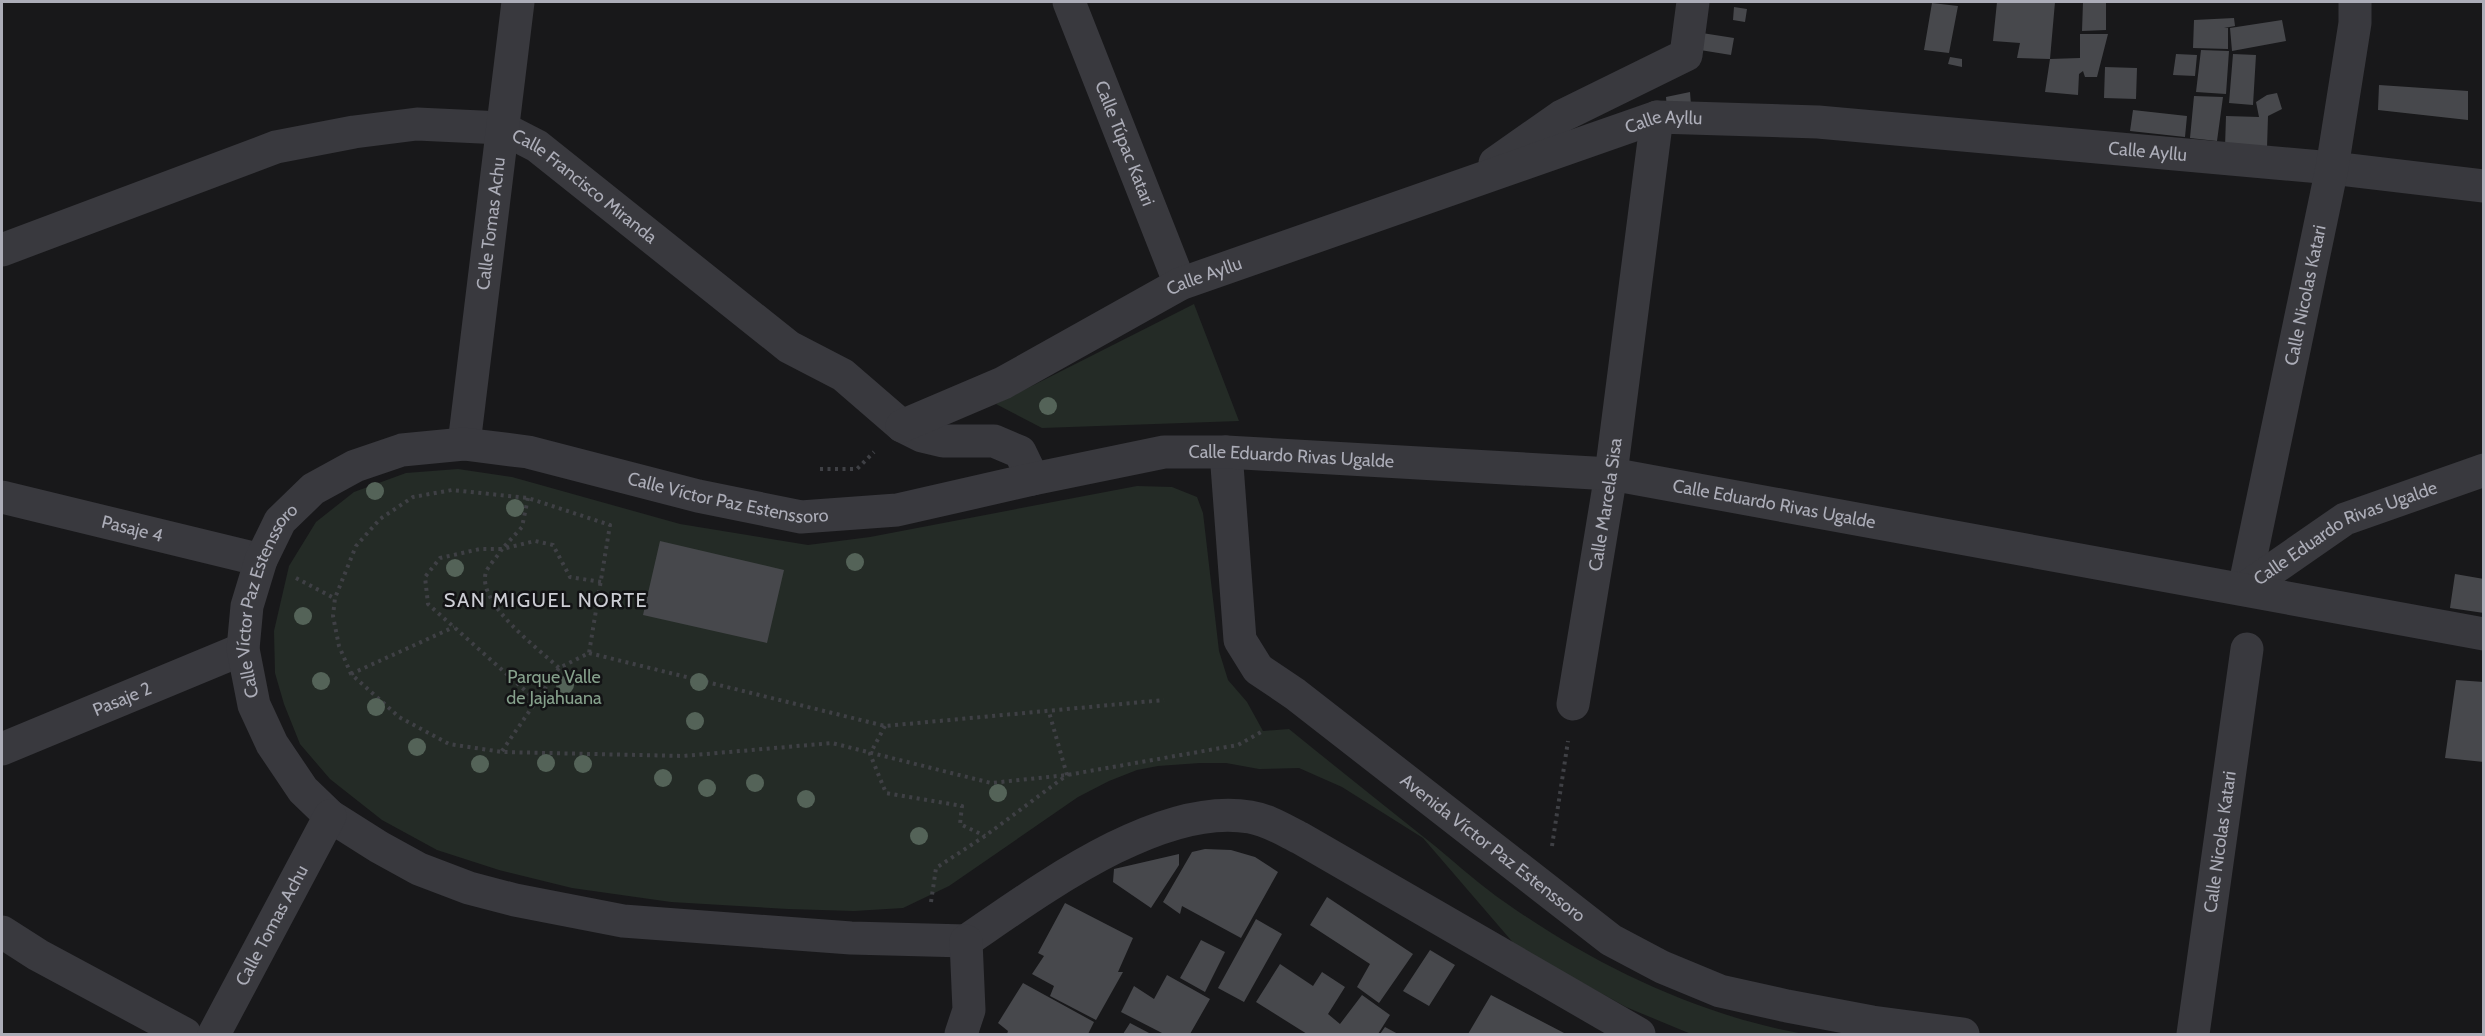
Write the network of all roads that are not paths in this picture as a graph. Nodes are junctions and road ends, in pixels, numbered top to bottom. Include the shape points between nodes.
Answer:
1 (518, 2) edge
2 (1069, 2) edge
3 (1693, 2) edge
4 (2355, 12) edge
5 (1658, 117) junction
6 (502, 128) junction
7 (2332, 168) junction
8 (2484, 186) edge
9 (1461, 187) junction
10 (2, 250) edge
11 (1180, 284) junction
12 (891, 436) junction
13 (464, 444) junction
14 (1226, 452) junction
15 (2484, 470) edge
16 (1611, 474) junction
17 (1033, 479) junction
18 (2, 497) edge
19 (261, 560) junction
20 (2244, 589) junction
21 (2484, 634) edge
22 (2247, 649) dead end
23 (243, 650) junction
24 (1573, 704) road end
25 (2, 749) edge
26 (330, 816) junction
27 (2, 932) edge
28 (966, 941) junction
29 (185, 1035) edge
30 (214, 1035) edge
31 (961, 1035) edge
32 (1639, 1035) edge
33 (1963, 1035) edge
34 (2193, 1035) edge

1 - 6 street, Calle Tomas Achu
2 - 11 street, Calle Túpac Katari
3 - 9 street via 1686,55 1562,116
4 - 7 street, Calle Nicolas Katari
5 - 7 street, Calle Ayllu via 1818,122
5 - 9 street, Calle Ayllu
5 - 16 street, Calle Marcela Sisa
6 - 10 street, Calle Francisco Miranda via 417,124 276,147
6 - 12 street, Calle Francisco Miranda via 537,146 789,347 843,375
6 - 13 street, Calle Tomas Achu
7 - 8 street, Calle Ayllu
7 - 20 street, Calle Nicolas Katari
9 - 11 street, Calle Ayllu
11 - 12 street, Calle Ayllu via 1003,384
12 - 17 street, Calle Francisco Miranda via 994,441 1020,452
13 - 17 street, Calle Víctor Paz Estenssoro via 528,452 801,518 897,510
13 - 19 street, Calle Víctor Paz Estenssoro via 402,450 355,466 314,489 280,521
14 - 16 street, Calle Eduardo Rivas Ugalde
14 - 17 street, Calle Eduardo Rivas Ugalde via 1164,452
14 - 33 street, Avenida Víctor Paz Estenssoro via 1240,640 1257,669 1295,694 1611,940 1662,967 1720,991 1872,1022
15 - 20 street, Calle Eduardo Rivas Ugalde via 2345,519
16 - 20 street, Calle Eduardo Rivas Ugalde
16 - 24 street, Calle Marcela Sisa
18 - 19 street, Pasaje 4
19 - 23 street, Calle Víctor Paz Estenssoro via 247,606
20 - 21 street
22 - 34 street, Calle Nicolas Katari
23 - 25 street, Pasaje 2
23 - 26 street, Calle Víctor Paz Estenssoro via 254,705 272,744 303,790
26 - 28 street, Calle Víctor Paz Estenssoro via 419,869 515,900 623,921 839,938
26 - 30 street, Calle Tomas Achu
27 - 29 street
28 - 31 street via 969,1010
28 - 32 street via 1040,891 1135,837 1190,819 1250,817 1310,843

